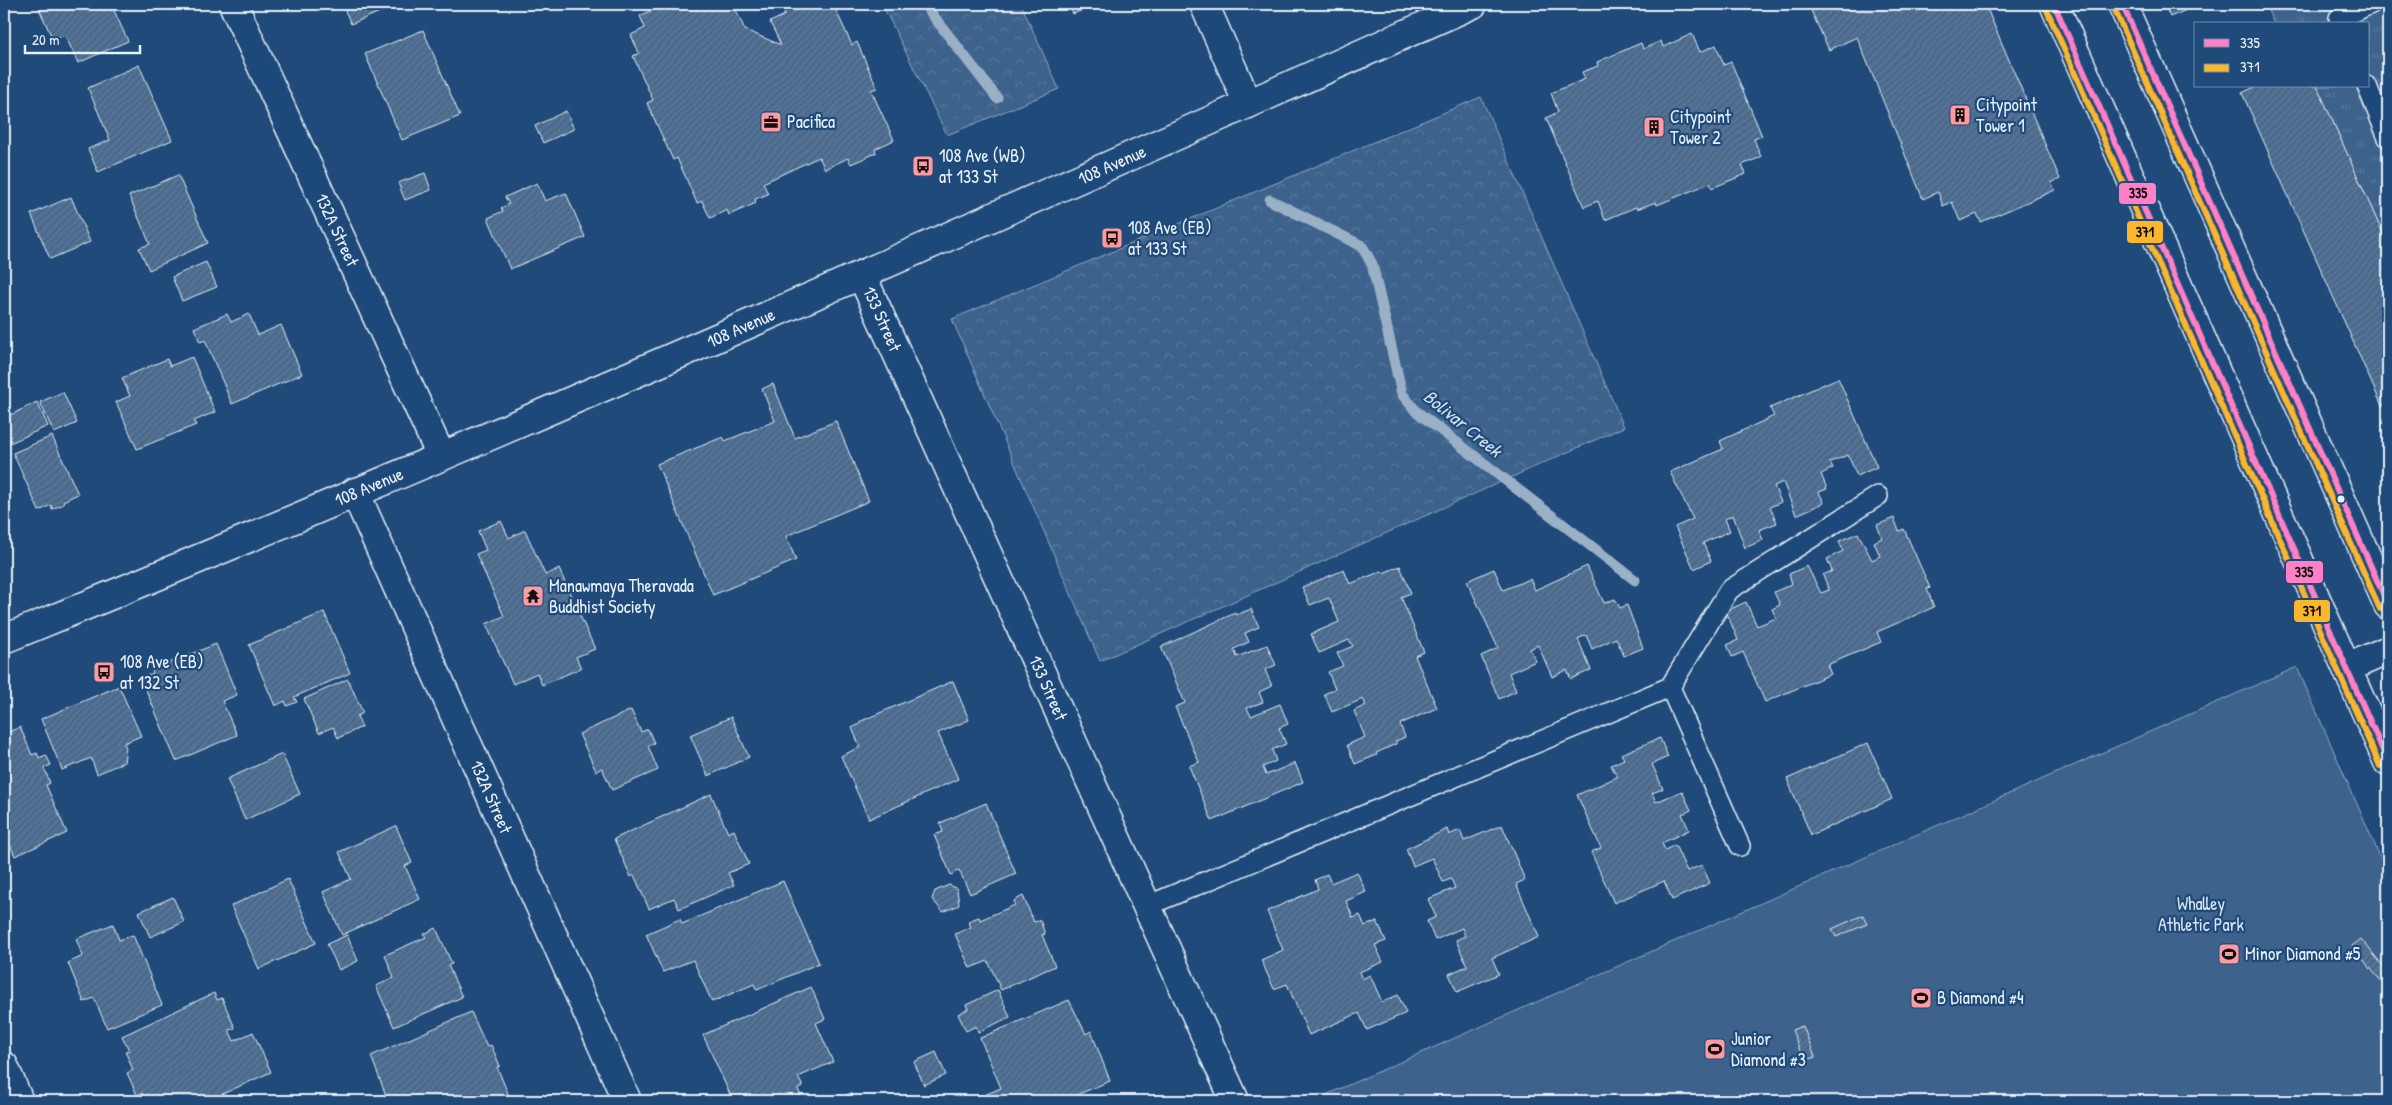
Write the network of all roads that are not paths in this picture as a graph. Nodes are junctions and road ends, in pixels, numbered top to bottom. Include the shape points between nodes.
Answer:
1 (233, 4) edge
2 (1204, 4) edge
3 (1473, 4) edge
4 (2054, 4) edge
5 (2122, 4) edge
6 (2371, 4) edge
7 (2341, 22) edge
8 (2368, 88) edge
9 (1248, 104) junction
10 (2388, 138) edge
11 (862, 276) junction
12 (441, 456) junction
13 (355, 492) junction
14 (1878, 496) dead end
15 (2388, 605) edge
16 (4, 639) edge
17 (2388, 650) edge
18 (2347, 668) junction
19 (1670, 687) junction
20 (2388, 762) edge
21 (1740, 846) dead end
22 (1146, 906) junction
23 (4, 1066) edge
24 (19, 1101) edge
25 (627, 1101) edge
26 (1235, 1101) edge

1 - 12 main road, 132A Street
2 - 9 main road
3 - 9 main road, 108 Avenue
4 - 18 main road
5 - 15 main road
6 - 7 lane via 2339,18
8 - 10 lane
9 - 11 main road, 108 Avenue
11 - 12 main road, 108 Avenue
11 - 22 main road, 133 Street
12 - 13 main road, 108 Avenue
13 - 16 main road, 108 Avenue
13 - 25 main road, 132A Street
14 - 19 lane via 1729,590
17 - 18 main road
18 - 20 main road
19 - 21 lane
19 - 22 lane
22 - 26 main road, 133 Street
23 - 24 main road

